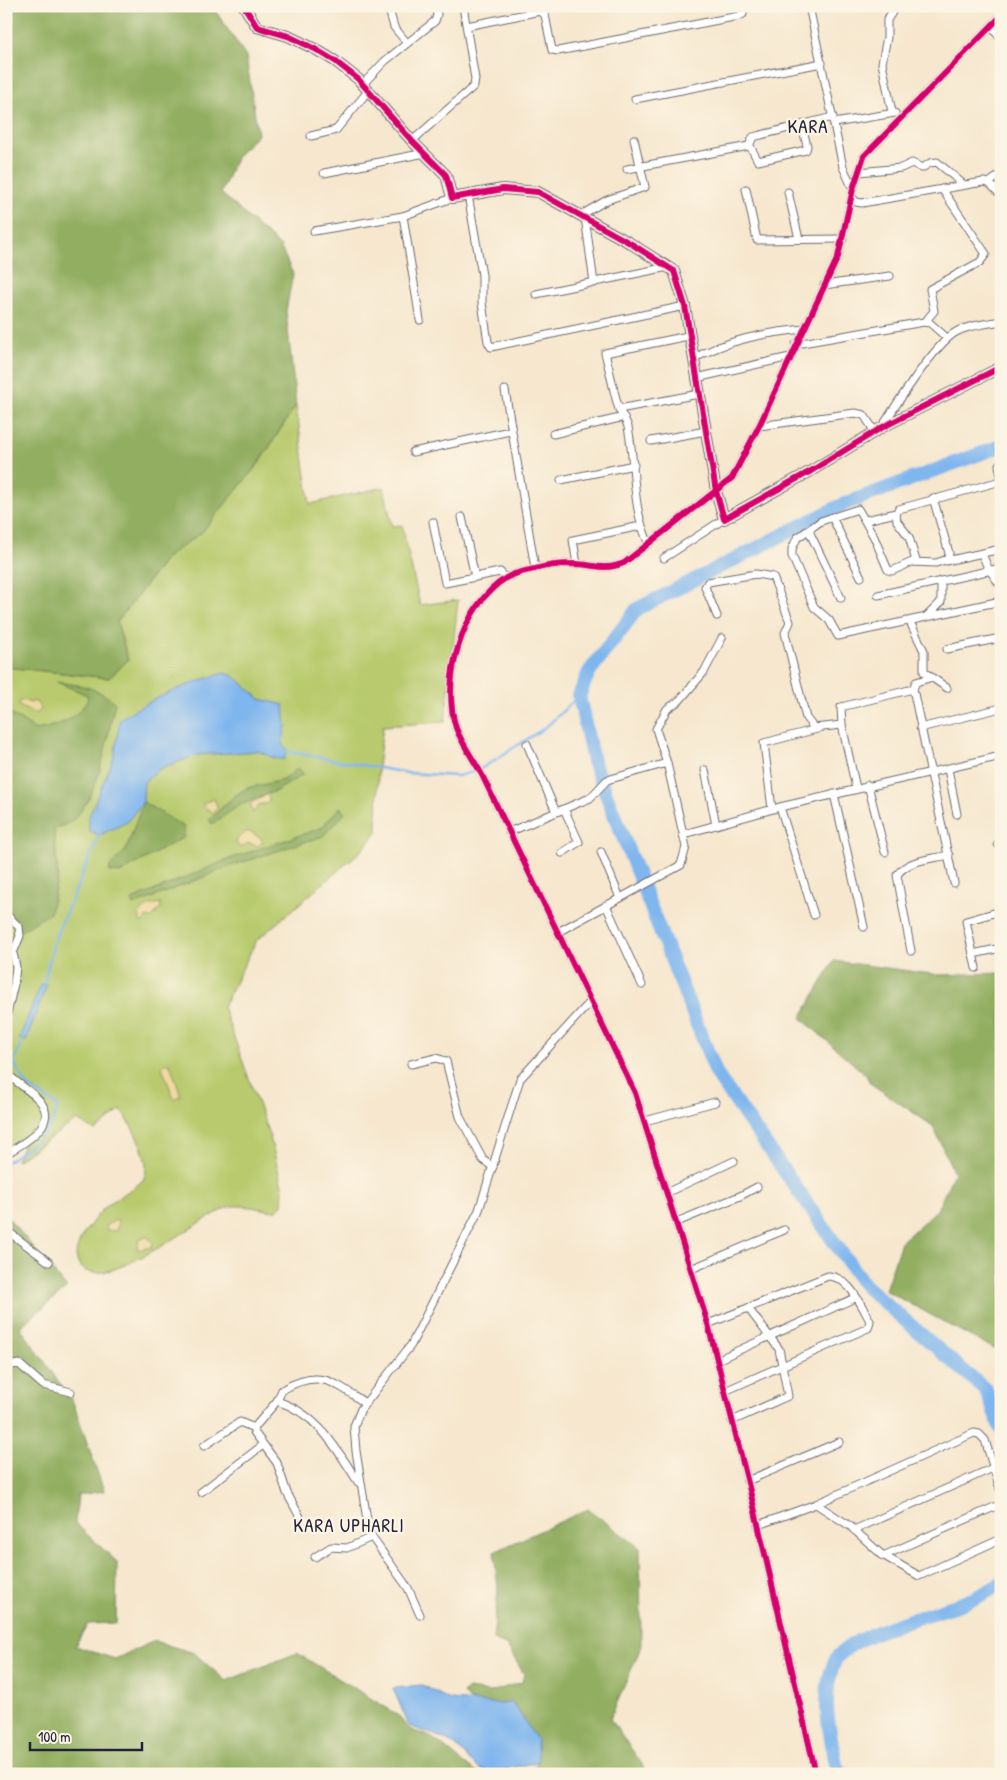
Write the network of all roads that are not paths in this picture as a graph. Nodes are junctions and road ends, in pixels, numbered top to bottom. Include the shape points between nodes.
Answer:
1 (244, 6) edge
2 (388, 6) edge
3 (436, 6) edge
4 (463, 6) edge
5 (519, 6) edge
6 (755, 6) edge
7 (810, 6) edge
8 (896, 6) edge
9 (742, 7) edge
10 (543, 10) edge
11 (520, 15) junction
12 (1001, 16) edge
13 (467, 26) junction
14 (991, 26) junction
15 (1001, 39) edge
16 (407, 43) junction
17 (822, 63) junction
18 (366, 87) junction
19 (635, 99) dead end
20 (892, 112) junction
21 (902, 114) junction
22 (833, 120) junction
23 (802, 126) junction
24 (311, 136) dead end
25 (634, 140) dead end
26 (412, 141) junction
27 (750, 146) junction
28 (425, 153) junction
29 (640, 167) junction
30 (627, 170) dead end
31 (858, 172) junction
32 (324, 173) dead end
33 (1001, 174) edge
34 (989, 183) junction
35 (964, 185) junction
36 (746, 189) dead end
37 (942, 189) junction
38 (788, 192) dead end
39 (852, 193) junction
40 (468, 195) junction
41 (1001, 195) edge
42 (452, 198) junction
43 (403, 216) junction
44 (583, 216) junction
45 (314, 231) dead end
46 (843, 238) junction
47 (799, 239) junction
48 (668, 267) junction
49 (890, 276) dead end
50 (594, 283) junction
51 (824, 285) junction
52 (536, 294) dead end
53 (685, 306) junction
54 (420, 320) dead end
55 (1001, 321) edge
56 (925, 322) junction
57 (804, 329) junction
58 (688, 336) junction
59 (947, 338) junction
60 (796, 344) junction
61 (790, 357) junction
62 (692, 359) junction
63 (1001, 366) edge
64 (696, 378) junction
65 (505, 390) dead end
66 (699, 394) junction
67 (619, 409) junction
68 (624, 417) junction
69 (759, 426) junction
70 (878, 430) junction
71 (510, 431) junction
72 (706, 431) junction
73 (553, 434) dead end
74 (651, 441) dead end
75 (413, 452) dead end
76 (1001, 463) edge
77 (634, 465) junction
78 (1001, 475) edge
79 (561, 480) dead end
80 (1001, 481) edge
81 (716, 491) junction
82 (933, 498) junction
83 (896, 513) junction
84 (462, 517) dead end
85 (832, 517) junction
86 (724, 519) junction
87 (866, 520) junction
88 (433, 522) dead end
89 (641, 526) junction
90 (809, 531) junction
91 (649, 544) junction
92 (1001, 549) edge
93 (982, 554) junction
94 (664, 558) dead end
95 (916, 561) junction
96 (946, 561) junction
97 (577, 564) junction
98 (535, 568) junction
99 (1001, 568) edge
100 (989, 571) junction
101 (475, 577) junction
102 (506, 578) junction
103 (860, 578) dead end
104 (940, 581) junction
105 (1001, 586) edge
106 (878, 595) dead end
107 (841, 598) dead end
108 (1001, 601) edge
109 (717, 616) dead end
110 (923, 619) junction
111 (910, 622) junction
112 (722, 638) dead end
113 (1001, 638) edge
114 (947, 649) dead end
115 (929, 678) junction
116 (946, 688) dead end
117 (913, 689) junction
118 (1001, 708) edge
119 (842, 725) junction
120 (920, 728) junction
121 (817, 729) junction
122 (527, 744) dead end
123 (1001, 756) edge
124 (667, 763) junction
125 (948, 769) junction
126 (705, 770) dead end
127 (930, 773) junction
128 (868, 785) junction
129 (856, 788) junction
130 (834, 794) junction
131 (780, 806) junction
132 (564, 809) junction
133 (772, 809) junction
134 (556, 812) junction
135 (957, 814) dead end
136 (716, 825) junction
137 (509, 832) junction
138 (684, 834) junction
139 (601, 852) dead end
140 (886, 852) dead end
141 (562, 854) dead end
142 (949, 855) junction
143 (954, 883) dead end
144 (620, 898) junction
145 (606, 905) junction
146 (1001, 911) edge
147 (6, 914) edge
148 (814, 915) dead end
149 (864, 927) dead end
150 (558, 932) junction
151 (1001, 948) edge
152 (910, 951) dead end
153 (973, 954) junction
154 (976, 968) dead end
155 (642, 985) dead end
156 (591, 1001) junction
157 (6, 1018) edge
158 (411, 1064) dead end
159 (6, 1072) edge
160 (714, 1102) dead end
161 (644, 1121) junction
162 (6, 1154) edge
163 (734, 1161) dead end
164 (493, 1168) junction
165 (757, 1187) dead end
166 (668, 1192) junction
167 (677, 1222) junction
168 (6, 1230) edge
169 (784, 1230) dead end
170 (49, 1262) dead end
171 (691, 1269) junction
172 (855, 1298) junction
173 (748, 1308) junction
174 (708, 1324) junction
175 (770, 1337) junction
176 (717, 1360) junction
177 (6, 1366) edge
178 (783, 1366) junction
179 (725, 1391) junction
180 (71, 1392) dead end
181 (277, 1401) junction
182 (366, 1403) junction
183 (732, 1420) junction
184 (254, 1428) junction
185 (838, 1442) dead end
186 (264, 1445) junction
187 (204, 1446) dead end
188 (994, 1467) junction
189 (748, 1481) junction
190 (360, 1485) junction
191 (201, 1492) dead end
192 (1001, 1492) edge
193 (816, 1504) junction
194 (1001, 1504) edge
195 (300, 1517) dead end
196 (758, 1525) junction
197 (854, 1530) junction
198 (372, 1536) junction
199 (1001, 1539) edge
200 (883, 1556) junction
201 (315, 1557) dead end
202 (420, 1615) dead end
203 (816, 1774) edge

1 - 18 street via 257,27 288,36 315,49 337,62
2 - 16 street via 395,29
3 - 16 street via 435,21
4 - 13 street
5 - 11 street
6 - 9 street
7 - 17 street
8 - 20 street via 887,22 882,63
9 - 10 street via 743,14 739,16 555,52
10 - 11 street
11 - 13 street
12 - 14 street
13 - 26 street via 474,86
14 - 15 street
14 - 21 street
16 - 18 street via 385,62
17 - 19 street
17 - 22 street
18 - 24 street via 336,130
18 - 26 street
20 - 21 street
20 - 22 street
21 - 31 street via 866,152
22 - 23 street
22 - 39 street
23 - 27 street via 753,137
23 - 27 street via 806,150 758,161
25 - 29 street
26 - 28 street
27 - 29 street
28 - 32 street
28 - 42 street via 446,175
29 - 30 street
29 - 44 street via 644,188 607,200
31 - 35 street via 901,168 912,163 922,168 936,162
31 - 39 street
33 - 34 street
34 - 35 street
34 - 41 street
35 - 37 street
36 - 47 street via 757,240
37 - 39 street via 862,203 856,202
37 - 56 street via 986,254 980,262 930,289 934,311
38 - 47 street
39 - 46 street
40 - 42 street
40 - 44 street via 503,189 535,191
40 - 53 street via 491,347
42 - 43 street
43 - 45 street
43 - 54 street
44 - 48 street
44 - 50 street
46 - 47 street
46 - 51 street
48 - 50 street
48 - 53 street via 678,278
49 - 51 street
50 - 52 street
51 - 57 street
53 - 58 street
55 - 59 street via 958,331
56 - 59 street
56 - 60 street
57 - 60 street
57 - 62 street via 737,340
58 - 62 street
58 - 67 street via 605,353
59 - 70 street
60 - 61 street
61 - 64 street
61 - 69 street
62 - 64 street
63 - 70 street
64 - 66 street
65 - 71 street
66 - 67 street
66 - 72 street
67 - 68 street
68 - 73 street
68 - 77 street
69 - 70 street via 854,413 864,415
69 - 81 street via 732,478
70 - 86 street
71 - 75 street
71 - 98 street
72 - 74 street
72 - 81 street
76 - 78 street via 998,467
77 - 79 street
77 - 89 street via 634,489
80 - 82 street
81 - 86 street
81 - 91 street
82 - 83 street via 907,505
82 - 96 street via 949,554
83 - 87 street
83 - 95 street via 897,522 909,537
84 - 101 street
85 - 87 street via 858,509
85 - 90 street
85 - 103 street
86 - 94 street
87 - 95 street via 888,570
88 - 101 street via 444,582
89 - 91 street
89 - 97 street via 573,540
90 - 107 street
90 - 111 street via 795,540 792,555 816,610 829,620 836,635
91 - 97 street via 633,558 615,567 595,568
92 - 93 street
93 - 96 street
93 - 100 street
95 - 96 street
97 - 98 street
98 - 102 street
99 - 100 street
100 - 104 street
100 - 105 street
101 - 102 street via 500,572
102 - 137 street via 474,612 460,645 450,690 457,730
104 - 106 street
104 - 110 street via 940,604
108 - 110 street
109 - 121 street via 705,587 708,582 761,574 774,579 790,622 785,633 805,716
110 - 111 street
111 - 115 street via 924,651 922,668
112 - 124 street via 704,672 680,701 667,709 656,730
113 - 114 street
115 - 116 street
115 - 117 street via 916,682
117 - 119 street via 842,706
117 - 120 street
118 - 120 street
119 - 121 street
119 - 129 street
120 - 127 street
121 - 133 street via 764,743
122 - 134 street
123 - 125 street
124 - 132 street via 607,780 590,798
124 - 138 street
125 - 127 street
125 - 135 street
126 - 136 street
127 - 128 street
127 - 142 street
128 - 129 street
128 - 140 street
129 - 130 street
130 - 131 street
130 - 149 street
131 - 133 street
131 - 148 street
132 - 134 street
132 - 141 street via 579,842
133 - 136 street
134 - 137 street
136 - 138 street
137 - 150 street
138 - 144 street via 686,854 681,865
139 - 144 street
142 - 143 street
142 - 152 street via 926,858 904,868 898,875
144 - 145 street
145 - 150 street
145 - 155 street
146 - 153 street via 966,921
147 - 157 street via 19,927 20,936 13,953 16,967
150 - 156 street
151 - 153 street
153 - 154 street
156 - 161 street via 628,1075
156 - 164 street via 524,1073
158 - 164 street via 436,1058 446,1061 460,1117 483,1160
159 - 162 street via 38,1098 46,1109 46,1120 33,1138
160 - 161 street
161 - 166 street
163 - 166 street
164 - 182 street via 479,1210 411,1345
165 - 167 street
166 - 167 street
167 - 171 street
168 - 170 street
169 - 171 street
171 - 174 street
172 - 173 street via 842,1279 828,1276
172 - 175 street
172 - 178 street via 870,1326
173 - 174 street
173 - 175 street
174 - 176 street
175 - 176 street
175 - 178 street via 779,1349
176 - 179 street
177 - 180 street via 19,1364 43,1385
178 - 179 street
178 - 183 street via 788,1397
179 - 183 street
181 - 182 street via 282,1390 315,1377 331,1380
181 - 184 street
181 - 190 street via 299,1410 318,1424
182 - 190 street via 354,1426
183 - 189 street
184 - 186 street
184 - 187 street via 240,1422
185 - 189 street
186 - 191 street
186 - 195 street via 277,1463
188 - 192 street
188 - 193 street via 984,1438 974,1433
188 - 197 street
189 - 196 street
190 - 198 street
193 - 196 street
193 - 197 street
194 - 200 street
196 - 203 street
197 - 200 street
198 - 201 street via 348,1548 332,1547
198 - 202 street via 408,1588
199 - 200 street via 921,1576

